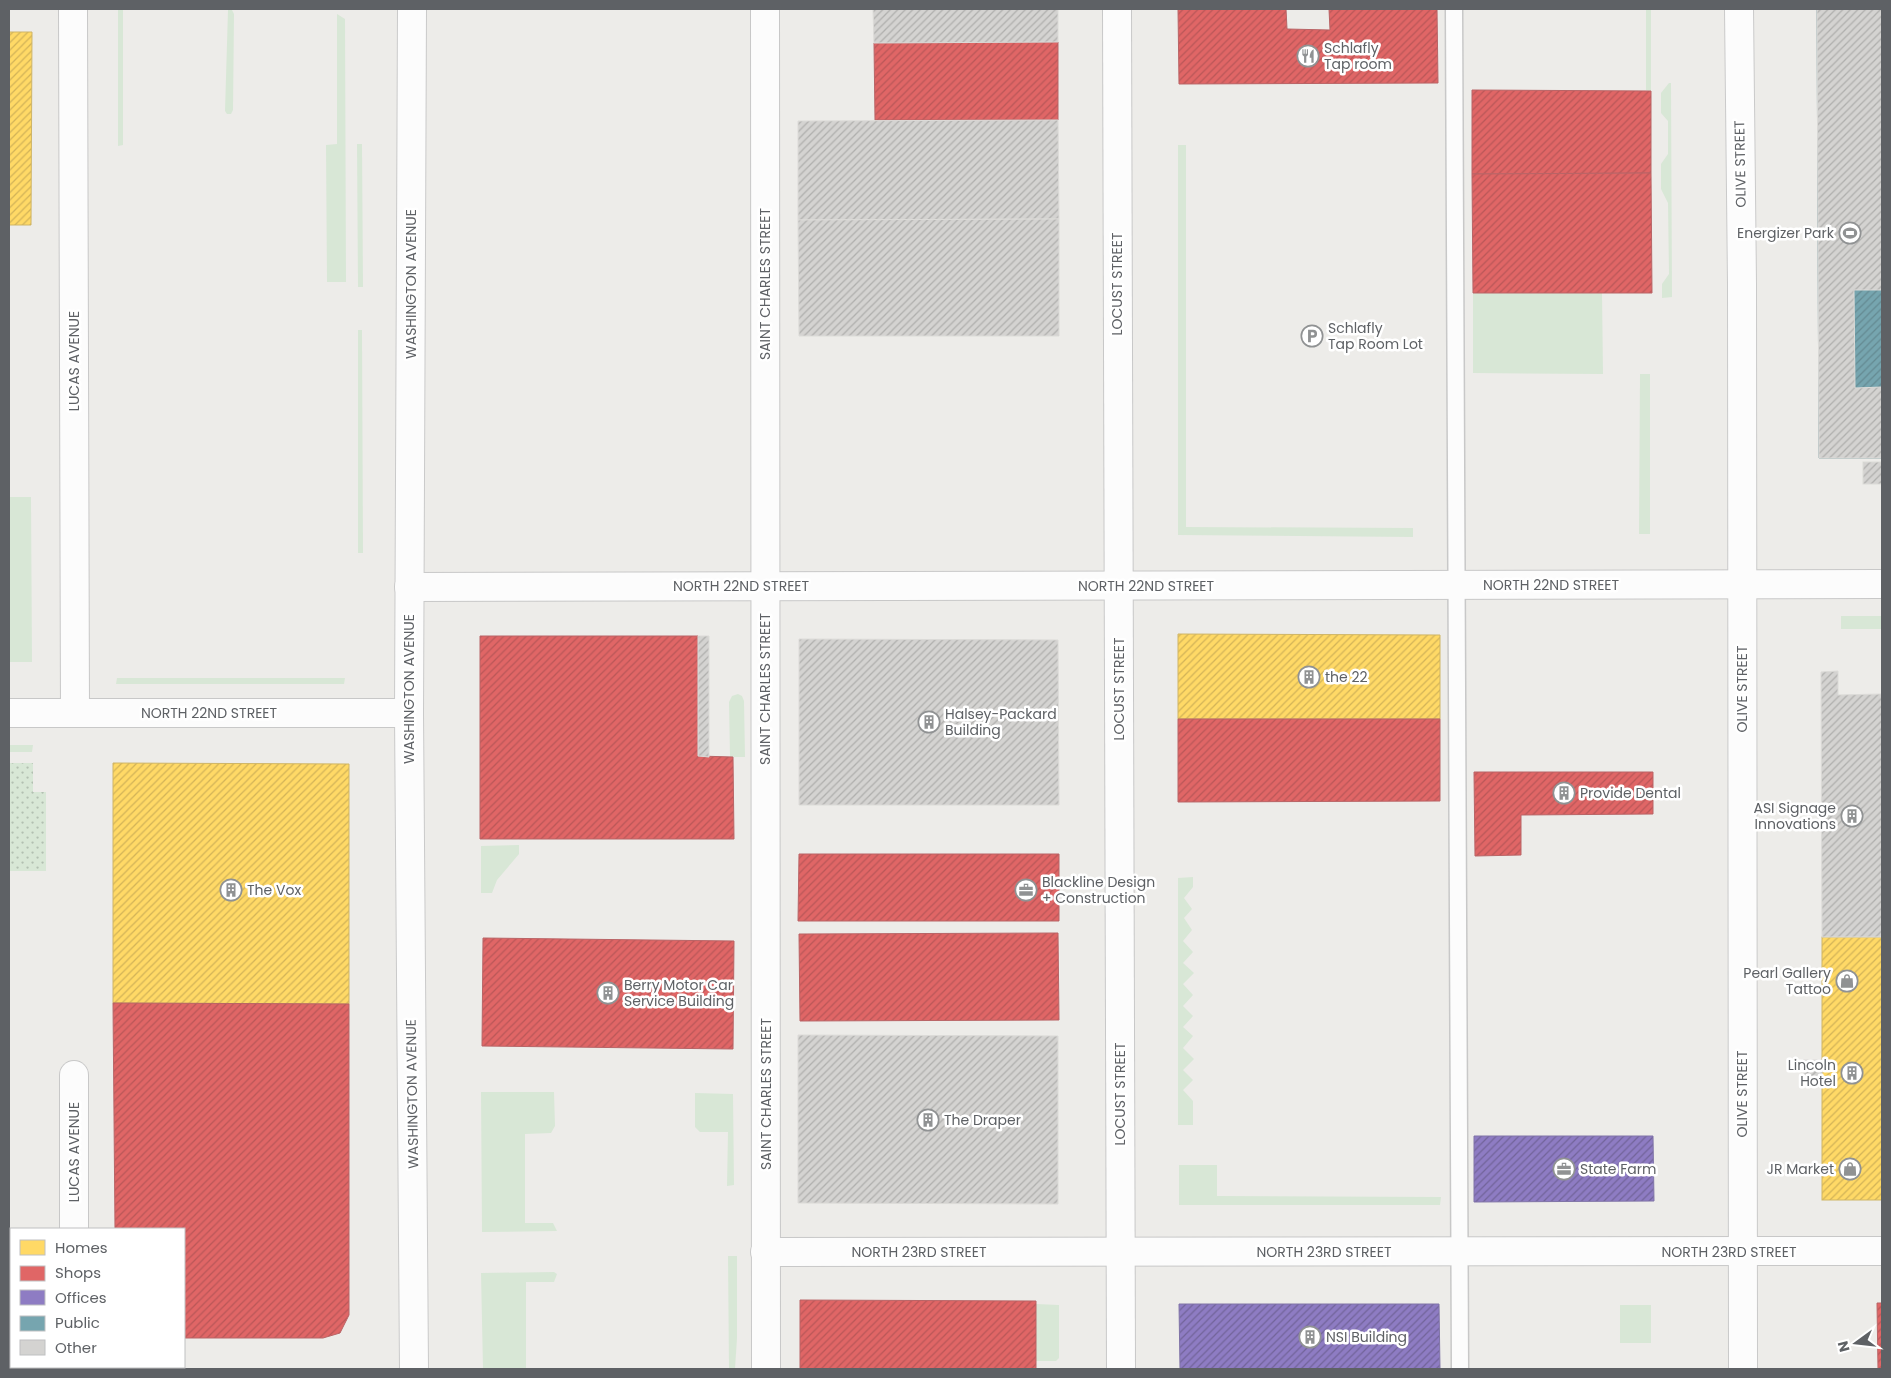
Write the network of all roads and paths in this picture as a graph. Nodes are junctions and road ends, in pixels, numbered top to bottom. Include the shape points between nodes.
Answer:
1 (73, 9) edge
2 (412, 9) edge
3 (765, 9) edge
4 (1117, 9) edge
5 (1454, 9) edge
6 (1739, 9) edge
7 (1742, 583) junction
8 (1882, 584) edge
9 (1456, 585) junction
10 (766, 586) junction
11 (1119, 586) junction
12 (409, 587) junction
13 (9, 712) edge
14 (75, 713) junction
15 (409, 713) junction
16 (74, 1075) dead end
17 (74, 1228) edge
18 (1882, 1251) edge
19 (766, 1252) junction
20 (1121, 1252) junction
21 (1460, 1252) junction
22 (1743, 1252) junction
23 (414, 1369) edge
24 (766, 1369) edge
25 (1121, 1369) edge
26 (1460, 1369) edge
27 (1743, 1369) edge

1 - 14 street, LUCAS AVENUE
2 - 12 street, WASHINGTON AVENUE
3 - 10 street, SAINT CHARLES STREET
4 - 11 street, LOCUST STREET
5 - 9 lane
6 - 7 street, OLIVE STREET
7 - 8 street, NORTH 22ND STREET
7 - 9 street, NORTH 22ND STREET
7 - 22 street, OLIVE STREET
9 - 11 street, NORTH 22ND STREET
9 - 21 lane
10 - 11 street, NORTH 22ND STREET
10 - 12 street, NORTH 22ND STREET
10 - 19 street, SAINT CHARLES STREET
11 - 20 street, LOCUST STREET
12 - 15 street, WASHINGTON AVENUE
13 - 14 street, NORTH 22ND STREET
14 - 15 street, NORTH 22ND STREET
15 - 23 street, WASHINGTON AVENUE
16 - 17 street, LUCAS AVENUE
18 - 22 street, NORTH 23RD STREET
19 - 20 street, NORTH 23RD STREET
19 - 24 street, SAINT CHARLES STREET
20 - 21 street, NORTH 23RD STREET
20 - 25 street, LOCUST STREET
21 - 22 street, NORTH 23RD STREET
21 - 26 lane
22 - 27 street, OLIVE STREET

